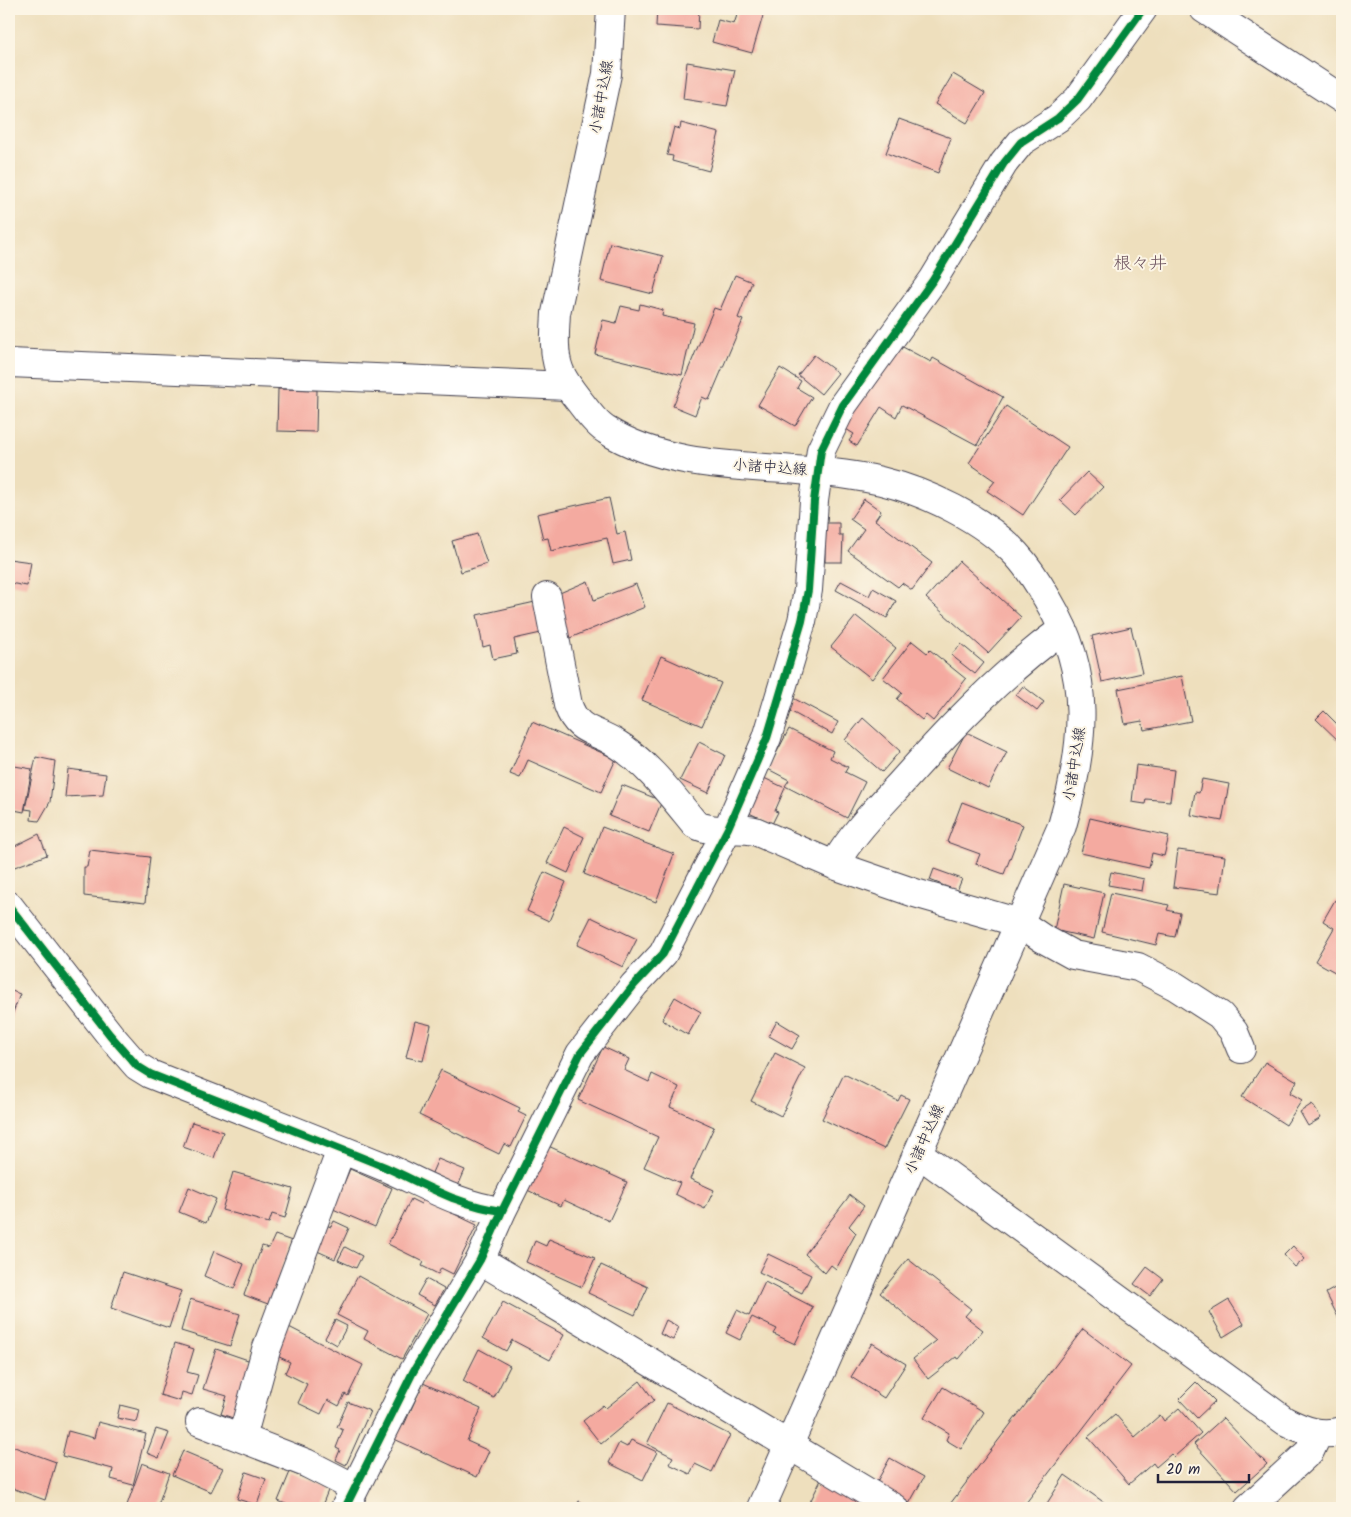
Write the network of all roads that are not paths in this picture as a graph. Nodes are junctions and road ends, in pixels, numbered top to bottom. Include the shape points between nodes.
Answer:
1 (611, 9) edge
2 (1144, 9) edge
3 (1204, 9) edge
4 (1342, 99) edge
5 (9, 363) edge
6 (568, 386) junction
7 (818, 470) junction
8 (546, 597) dead end
9 (1063, 629) junction
10 (728, 828) junction
11 (834, 865) junction
12 (9, 906) edge
13 (1020, 923) junction
14 (1241, 1049) dead end
15 (341, 1150) junction
16 (918, 1152) junction
17 (502, 1211) junction
18 (480, 1260) junction
19 (200, 1422) dead end
20 (1330, 1433) edge
21 (242, 1438) junction
22 (789, 1445) junction
23 (350, 1498) edge
24 (761, 1508) edge
25 (894, 1508) edge
26 (1248, 1508) edge

1 - 6 street, 小諸中込線 via 608,74 556,313 555,346 559,368
2 - 7 street via 1078,99 1058,118 1022,142 1004,163 933,280 843,405 821,450
3 - 4 street
5 - 6 street
6 - 7 street, 小諸中込線 via 604,429 631,444 662,455
7 - 9 street, 小諸中込線 via 880,480 957,510 1016,554 1038,583
7 - 10 street via 808,590 802,621 767,738
8 - 10 street via 573,719 626,750 695,824 705,830
9 - 11 street via 1002,677 948,732 847,843
9 - 13 street, 小諸中込線 via 1075,663 1082,732 1062,826
10 - 11 street via 755,831
10 - 17 street via 663,954 634,985 580,1054
11 - 13 street via 914,893
12 - 15 street via 137,1066
13 - 14 street via 1073,954 1138,967 1175,986 1220,1015 1234,1032
13 - 16 street, 小諸中込線
15 - 17 street via 444,1195 481,1209
15 - 21 street via 266,1350
16 - 20 street via 1285,1421
16 - 22 street, 小諸中込線
17 - 18 street
18 - 22 street
18 - 23 street via 413,1372
19 - 21 street
20 - 26 street
21 - 23 street via 306,1463
22 - 24 street, 小諸中込線
22 - 25 street

